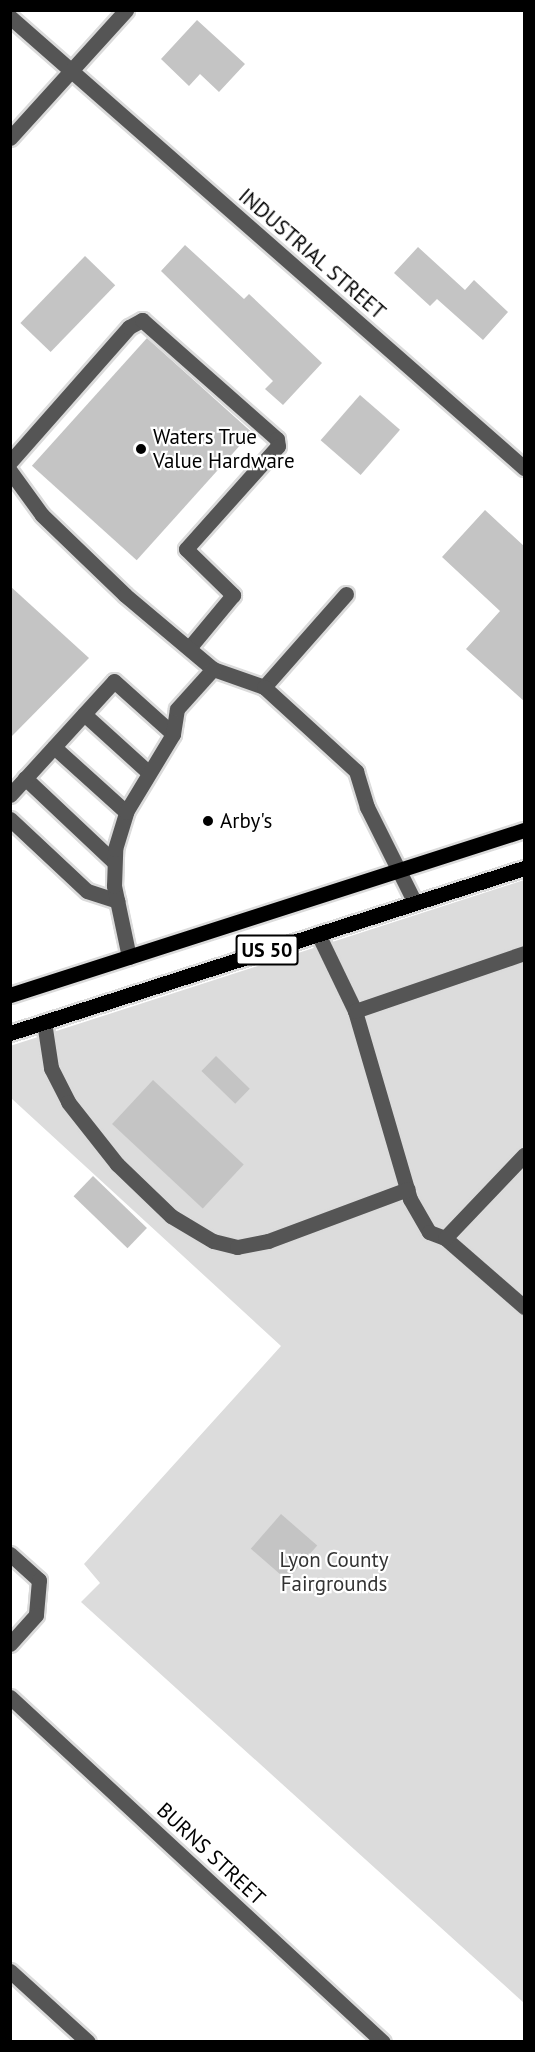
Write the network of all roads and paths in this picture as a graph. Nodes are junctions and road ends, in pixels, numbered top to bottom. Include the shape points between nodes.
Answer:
1 (126, 10) edge
2 (10, 17) edge
3 (69, 73) junction
4 (10, 138) edge
5 (10, 462) edge
6 (525, 468) edge
7 (10, 471) edge
8 (346, 594) dead end
9 (189, 648) junction
10 (213, 669) junction
11 (264, 687) junction
12 (84, 714) junction
13 (172, 734) junction
14 (54, 747) junction
15 (148, 772) junction
16 (25, 778) junction
17 (10, 795) edge
18 (126, 812) junction
19 (10, 819) edge
20 (525, 830) edge
21 (114, 862) junction
22 (525, 868) edge
23 (398, 871) junction
24 (117, 901) junction
25 (414, 901) junction
26 (318, 934) junction
27 (525, 953) edge
28 (129, 957) junction
29 (509, 958) junction
30 (525, 965) edge
31 (10, 995) edge
32 (355, 1011) junction
33 (44, 1022) junction
34 (10, 1033) edge
35 (525, 1155) edge
36 (408, 1190) junction
37 (445, 1238) junction
38 (525, 1307) edge
39 (10, 1554) edge
40 (10, 1644) edge
41 (10, 1697) edge
42 (10, 1971) edge
43 (88, 2042) edge
44 (383, 2042) edge

1 - 3 street
2 - 3 street, INDUSTRIAL STREET
3 - 4 street
3 - 6 street, INDUSTRIAL STREET
5 - 9 street via 129,327 142,320 277,439 278,446 186,549 233,595
7 - 9 street via 42,515
8 - 11 street
9 - 10 street
10 - 11 street
10 - 13 street via 177,709
11 - 23 street via 356,771
12 - 13 street via 114,681
12 - 14 street
12 - 15 street
13 - 15 street
14 - 16 street
14 - 18 street
15 - 18 street
16 - 17 street
16 - 21 street
18 - 21 street
19 - 24 street via 87,891
20 - 23 main road, US 50
21 - 24 street
22 - 25 main road, US 50
23 - 25 street
23 - 28 main road, US 50
24 - 28 street
25 - 26 main road, US 50
26 - 32 street
26 - 33 main road, US 50
27 - 29 street
28 - 31 main road, US 50
29 - 30 street
29 - 32 street
32 - 36 street
33 - 34 main road, US 50
33 - 36 street via 51,1068 68,1101 117,1164 171,1216 213,1241 237,1247 268,1241
35 - 37 street
36 - 37 street via 429,1232
37 - 38 street
39 - 40 street via 39,1580 36,1615
41 - 44 street, BURNS STREET
42 - 43 street

